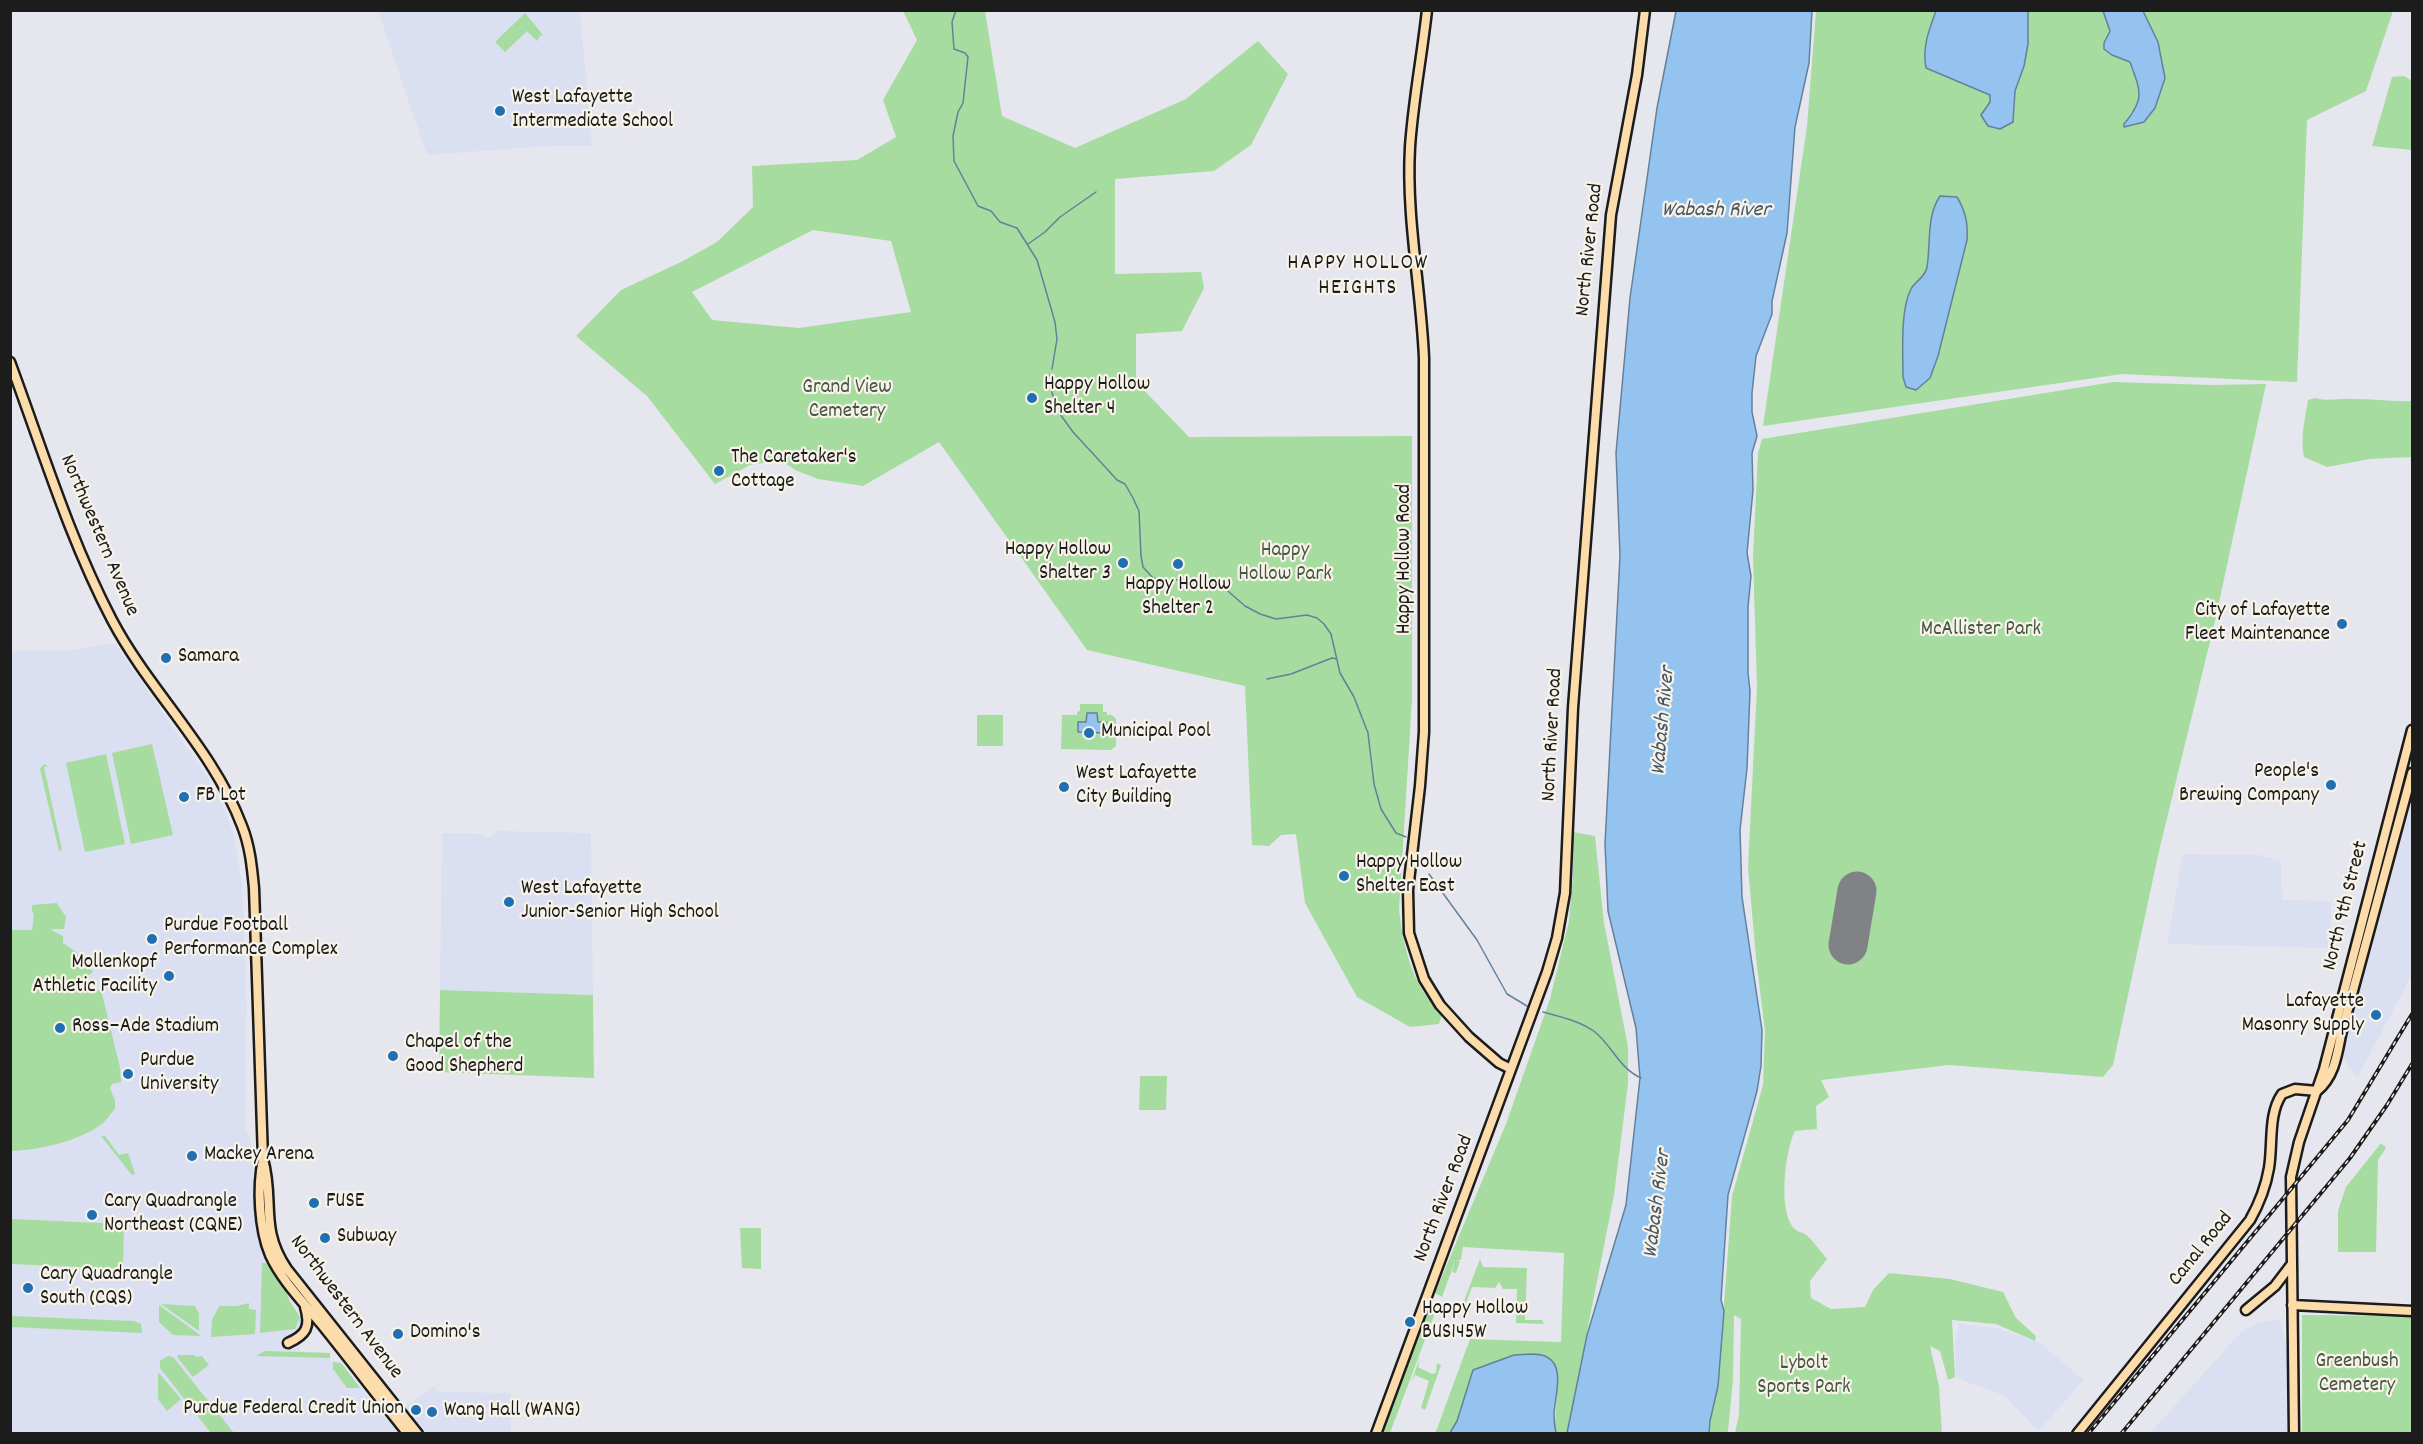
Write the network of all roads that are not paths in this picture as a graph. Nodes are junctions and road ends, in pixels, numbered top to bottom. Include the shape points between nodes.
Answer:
1 (1427, 10) edge
2 (1644, 10) edge
3 (10, 362) edge
4 (2412, 730) edge
5 (2412, 773) edge
6 (1511, 1069) junction
7 (2317, 1091) junction
8 (263, 1159) junction
9 (2292, 1264) junction
10 (304, 1304) junction
11 (2292, 1305) junction
12 (2246, 1310) dead end
13 (2412, 1311) edge
14 (288, 1343) dead end
15 (408, 1434) edge
16 (418, 1434) edge
17 (1376, 1434) edge
18 (2077, 1434) edge
19 (2294, 1434) edge

1 - 6 main road, Happy Hollow Road via 1410,147 1410,198 1424,358 1424,696 1408,923 1415,955 1433,996 1469,1036
2 - 6 main road, North River Road via 1637,75 1615,187 1604,287 1573,708 1565,893 1547,972
3 - 8 main road, Northwestern Avenue via 84,560 108,613 213,767 243,827 254,888
4 - 7 main road, North 9th Street
5 - 7 main road, North 9th Street via 2336,1059 2326,1083
6 - 17 main road, North River Road
7 - 9 main road, North 9th Street via 2291,1177
7 - 18 main road, Canal Road via 2295,1089 2282,1094 2275,1107 2267,1179 2250,1220
8 - 10 main road, Northwestern Avenue via 261,1217 267,1246 280,1272
8 - 16 main road, Northwestern Avenue via 270,1233 278,1255
9 - 11 main road, North 9th Street
9 - 12 main road via 2276,1286
10 - 14 main road via 307,1329
10 - 15 main road, Northwestern Avenue
11 - 13 main road
11 - 19 main road, North 9th Street

